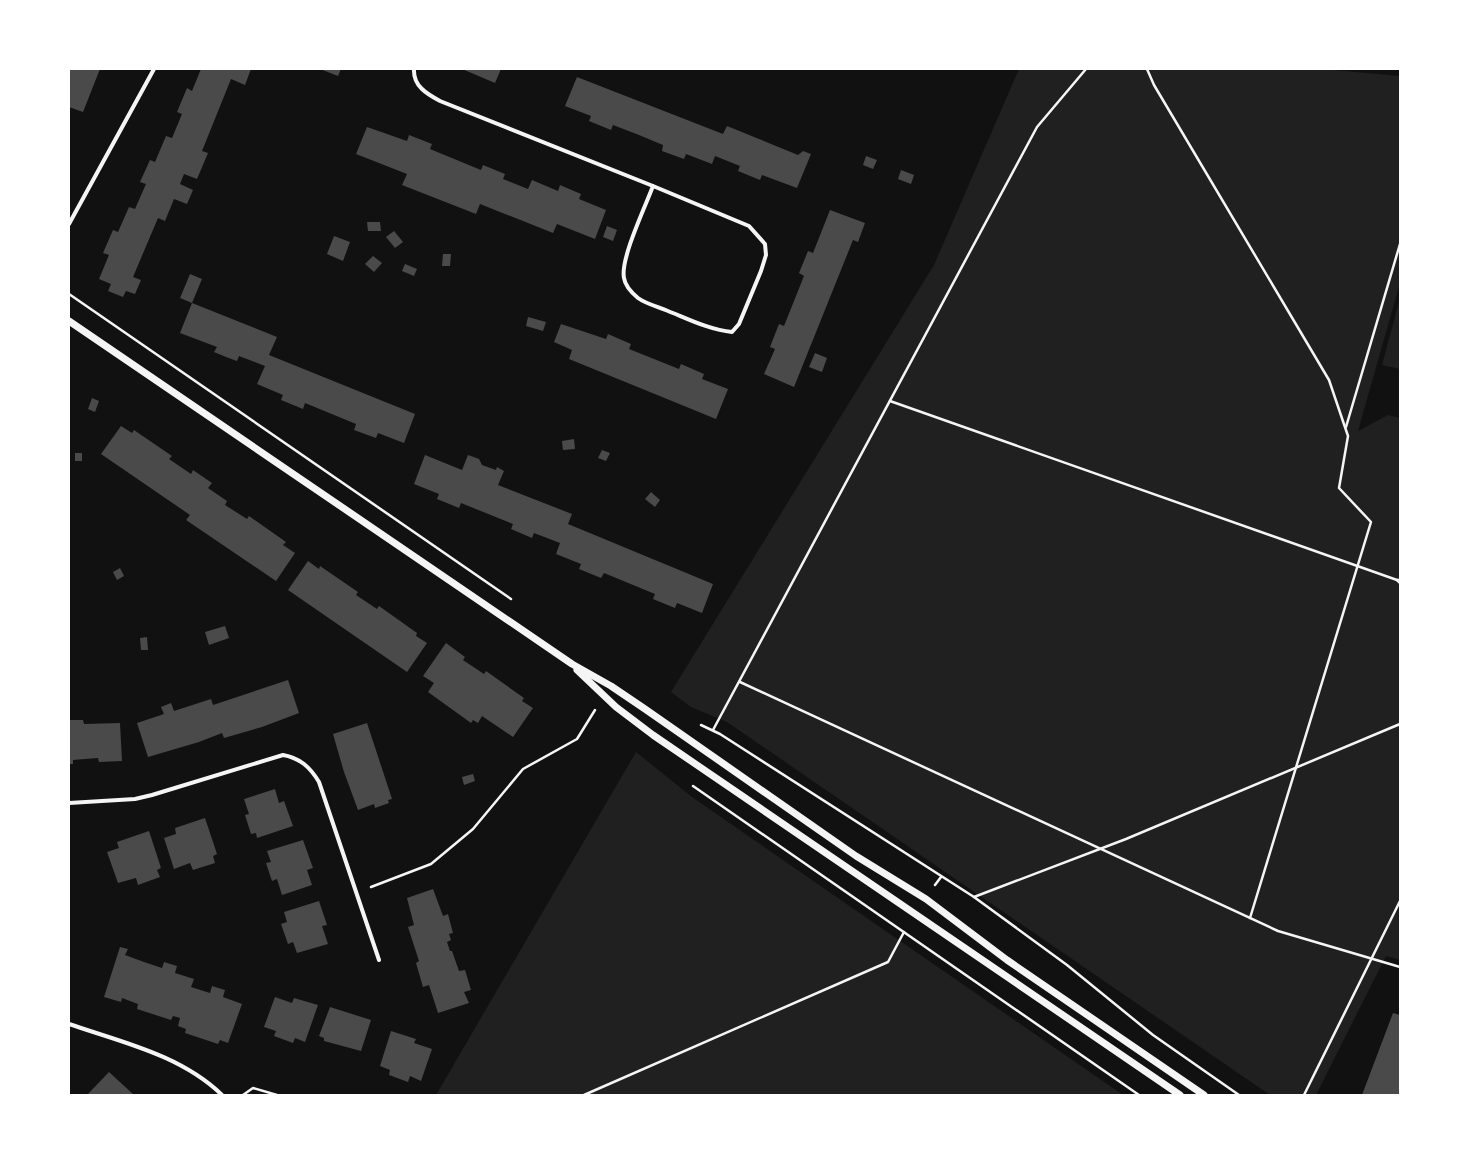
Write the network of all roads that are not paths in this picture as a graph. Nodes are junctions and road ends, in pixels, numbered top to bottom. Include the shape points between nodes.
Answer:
1 (154, 69) edge
2 (414, 69) edge
3 (653, 186) junction
4 (69, 224) edge
5 (69, 321) edge
6 (572, 664) junction
7 (69, 802) edge
8 (379, 960) dead end
9 (69, 1024) edge
10 (222, 1095) edge
11 (1180, 1095) edge
12 (1204, 1095) edge

1 - 4 street
2 - 3 street via 417,83 421,88 440,101
3 - 3 street via 628,252 624,279 638,298 700,324 732,332 739,324 761,271 766,255 765,244 749,226
5 - 6 street
6 - 11 street via 604,696 646,730
6 - 12 street via 640,705 856,856 926,899 1007,960
7 - 8 street via 152,796 272,757 292,756 312,770 320,782
9 - 10 street via 181,1066

